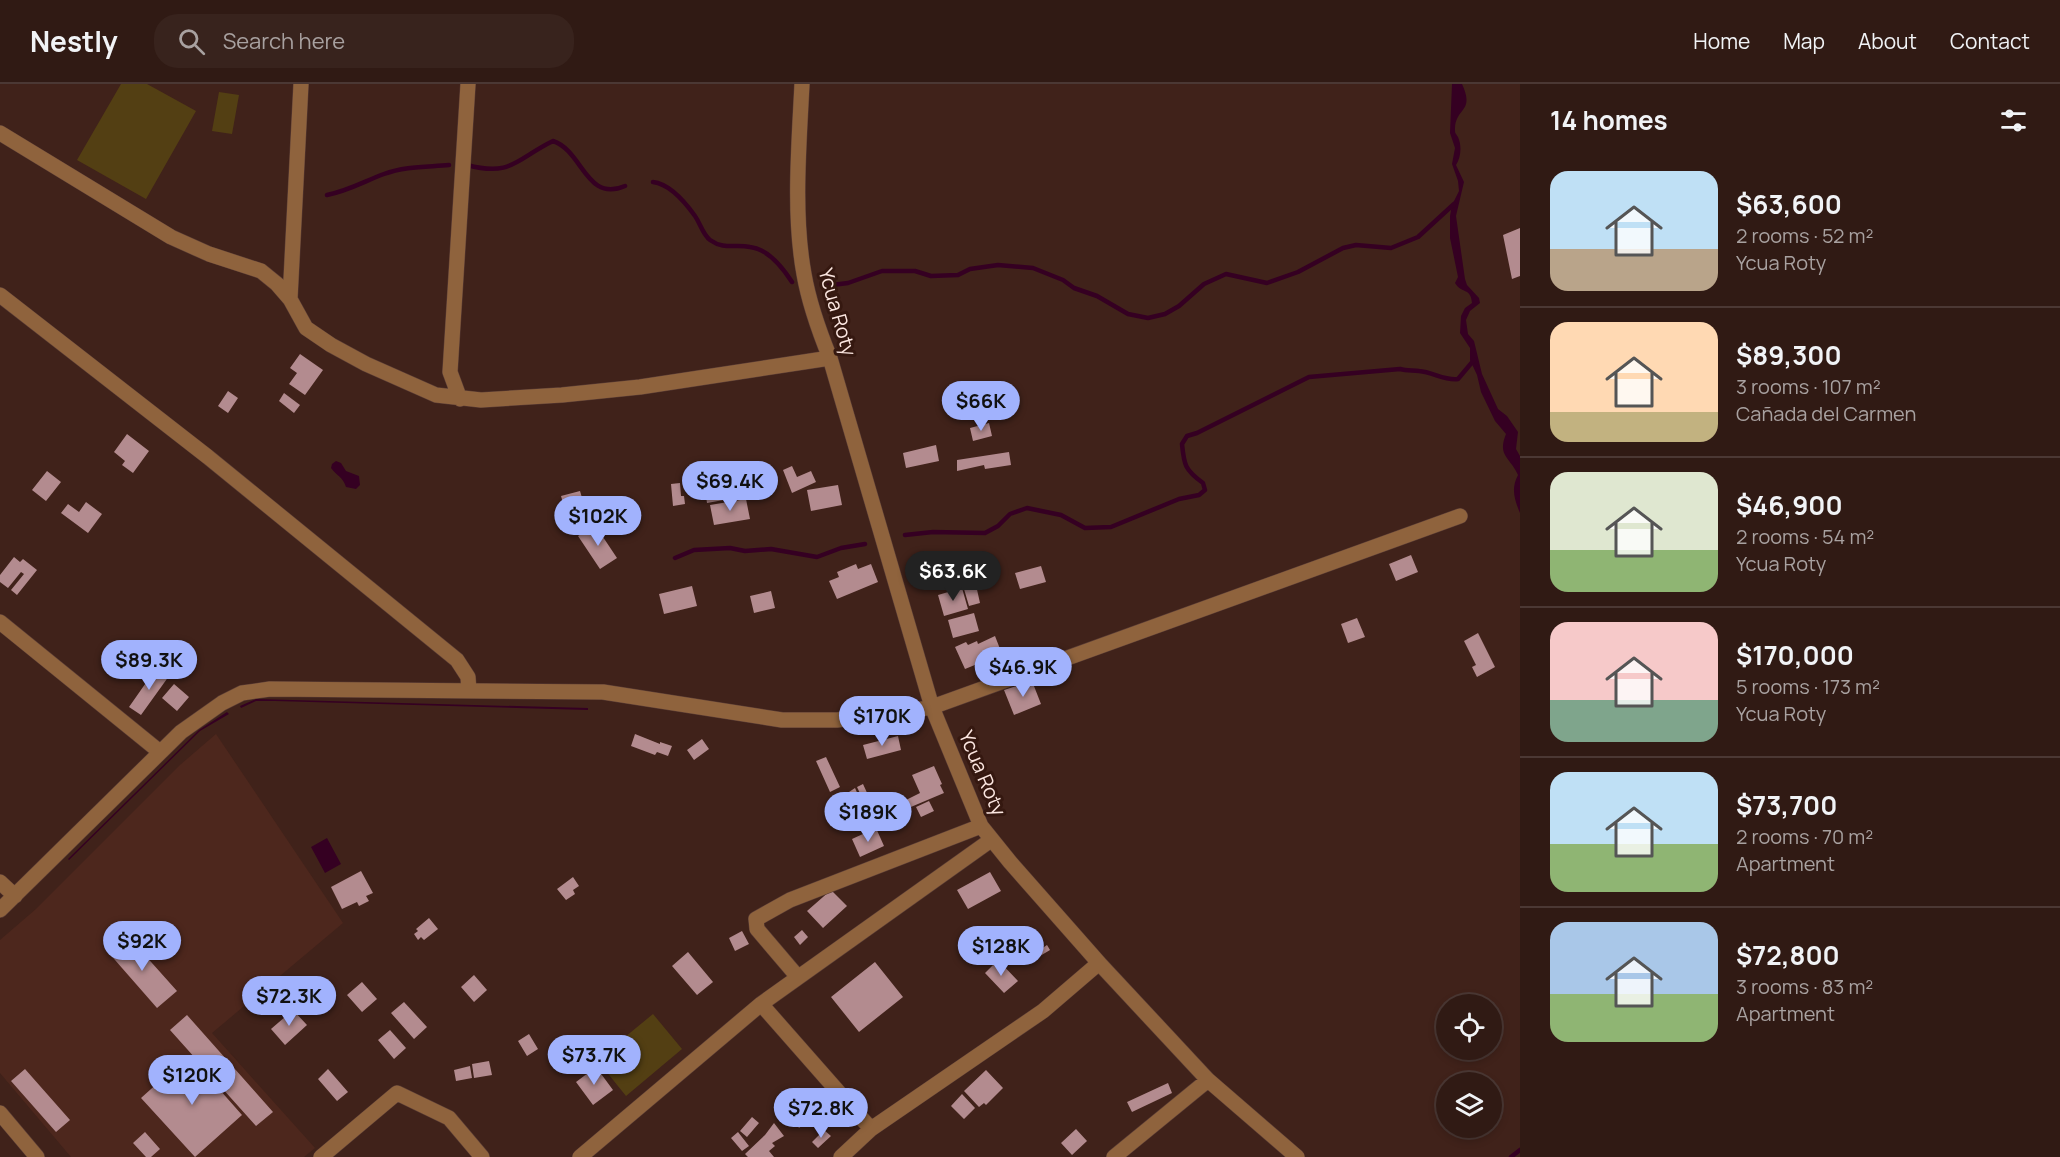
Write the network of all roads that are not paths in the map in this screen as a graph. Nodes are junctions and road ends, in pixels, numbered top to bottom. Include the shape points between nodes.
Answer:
1 (301, 84) edge
2 (468, 84) edge
3 (802, 84) edge
4 (0, 133) edge
5 (0, 295) edge
6 (290, 299) junction
7 (830, 358) junction
8 (460, 399) junction
9 (1460, 516) dead end
10 (0, 622) edge
11 (469, 691) junction
12 (932, 707) junction
13 (160, 752) junction
14 (981, 826) junction
15 (991, 840) junction
16 (0, 882) edge
17 (15, 896) junction
18 (0, 910) edge
19 (1099, 963) junction
20 (797, 976) junction
21 (761, 1004) junction
22 (1208, 1080) junction
23 (0, 1113) edge
24 (872, 1129) junction
25 (37, 1157) edge
26 (321, 1157) edge
27 (482, 1157) edge
28 (580, 1157) edge
29 (841, 1157) edge
30 (1114, 1157) edge
31 (1297, 1157) edge

1 - 6 street
2 - 8 street via 450,372
3 - 7 street, Ycua Roty via 798,224 813,314
4 - 6 street via 171,237 261,271
5 - 11 street via 208,457 457,660 468,677
6 - 8 street via 306,328 331,345 436,395
7 - 8 street via 640,387
7 - 12 street, Ycua Roty
9 - 12 street
10 - 13 street
11 - 12 street via 603,692 782,720 837,720
11 - 13 street via 257,690 222,703
12 - 14 street, Ycua Roty
13 - 17 street
14 - 15 street, Ycua Roty
14 - 20 street via 790,900 756,919 757,929
15 - 19 street, Ycua Roty
15 - 20 street
16 - 17 street
17 - 18 street
19 - 22 street, Ycua Roty
19 - 24 street via 1043,1011
20 - 21 street
21 - 24 street
21 - 28 street
22 - 30 street
22 - 31 street, Ycua Roty
23 - 25 street
24 - 29 street
26 - 27 street via 396,1093 449,1118

